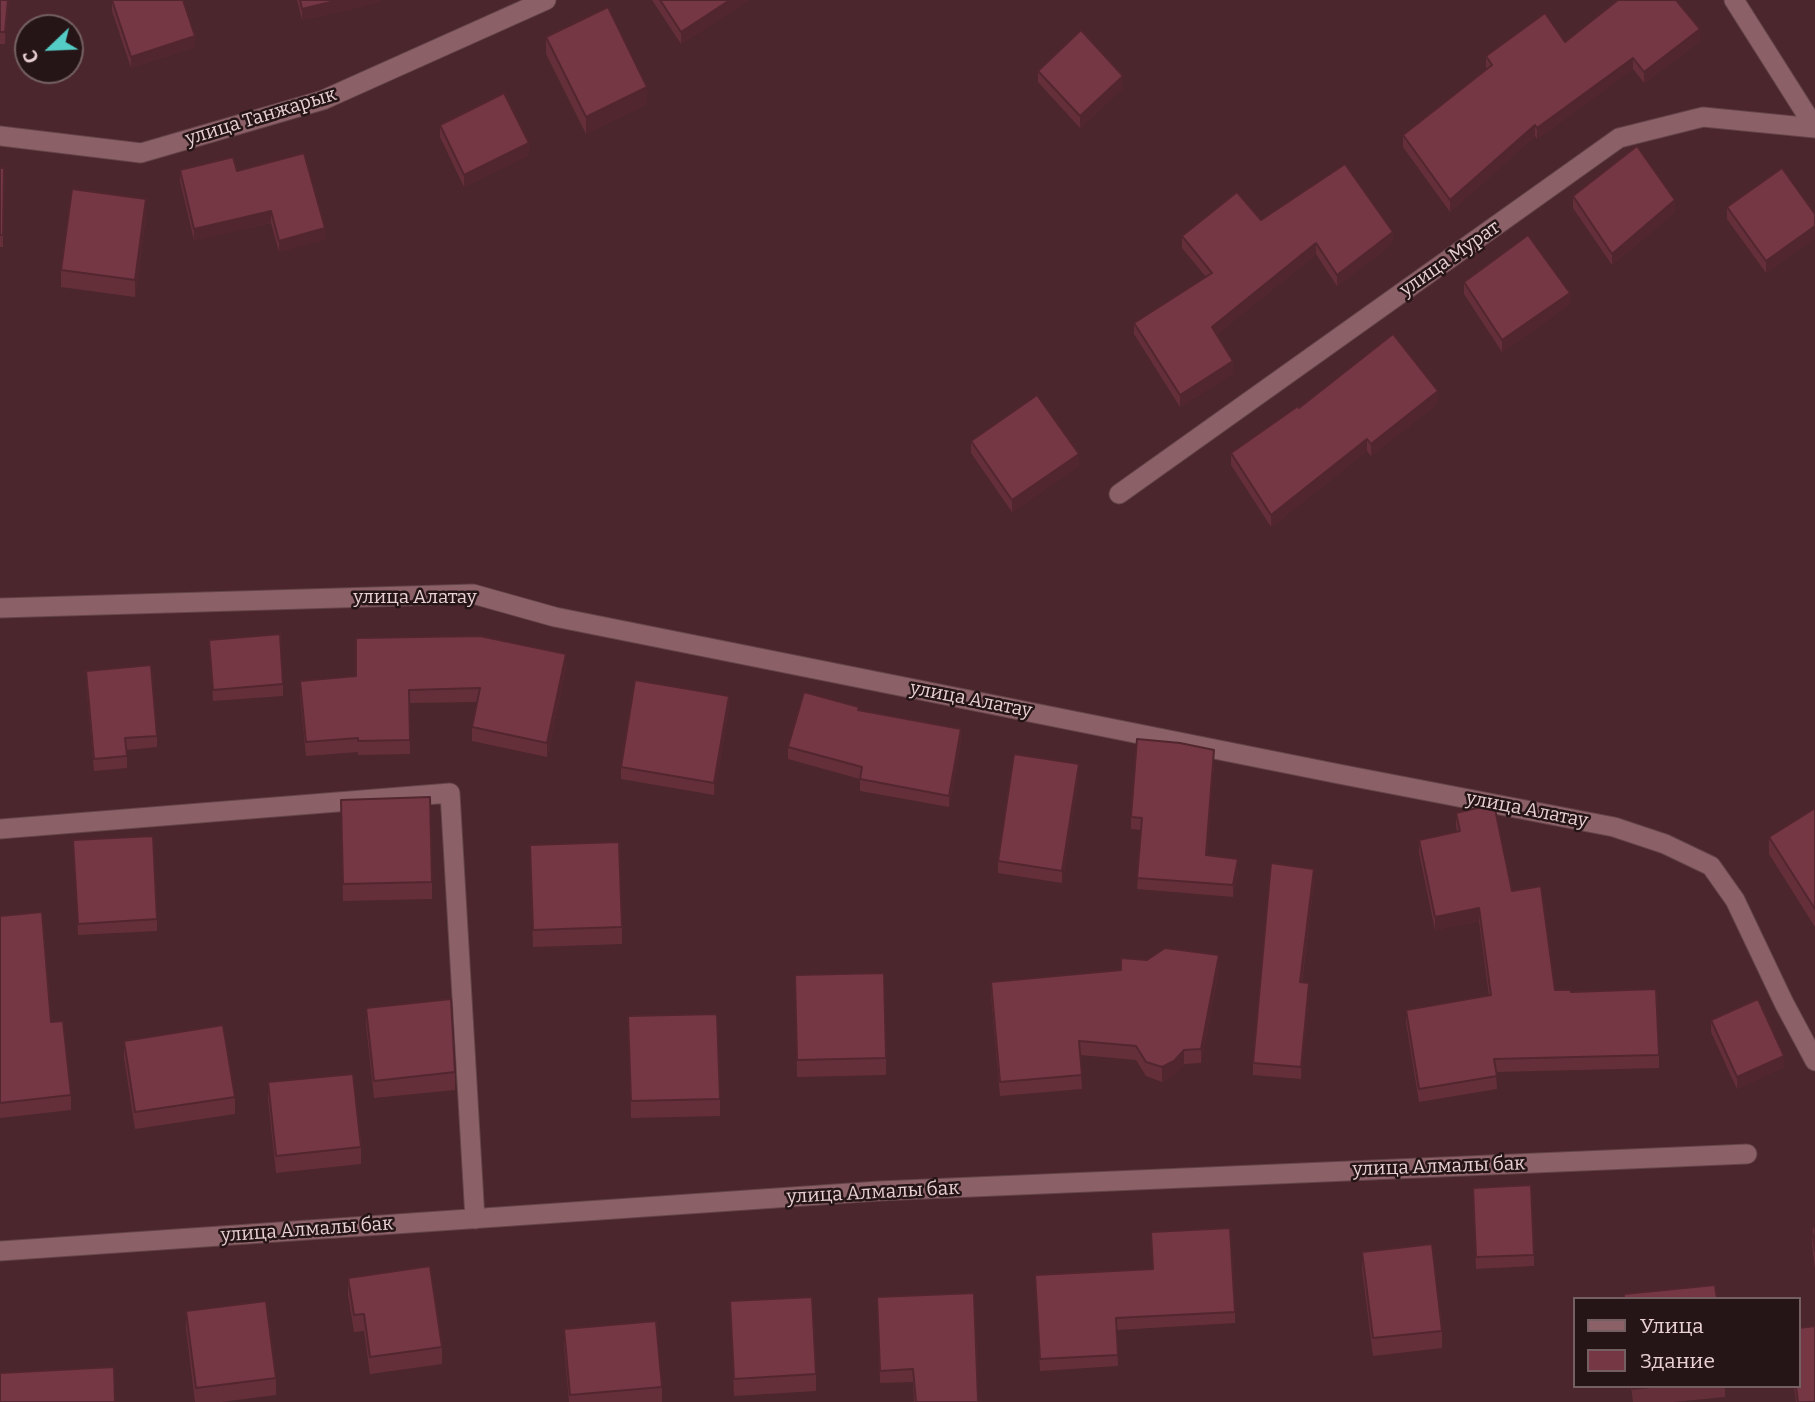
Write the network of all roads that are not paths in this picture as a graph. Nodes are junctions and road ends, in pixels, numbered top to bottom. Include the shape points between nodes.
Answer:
1 (546, 0) edge
2 (1734, 0) edge
3 (1815, 128) edge
4 (0, 136) edge
5 (1119, 494) dead end
6 (0, 608) edge
7 (0, 829) edge
8 (1815, 1061) edge
9 (1746, 1154) dead end
10 (475, 1219) junction
11 (0, 1251) edge

1 - 4 street, улица Танжарык via 323,100 141,153
2 - 3 street
3 - 5 street, улица Мурат via 1703,117 1619,138
6 - 8 street, улица Алатау via 472,594 555,617 1614,827 1711,866 1735,900
7 - 10 street via 450,793
9 - 10 street, улица Алмалы бак via 879,1191
10 - 11 street, улица Алмалы бак

